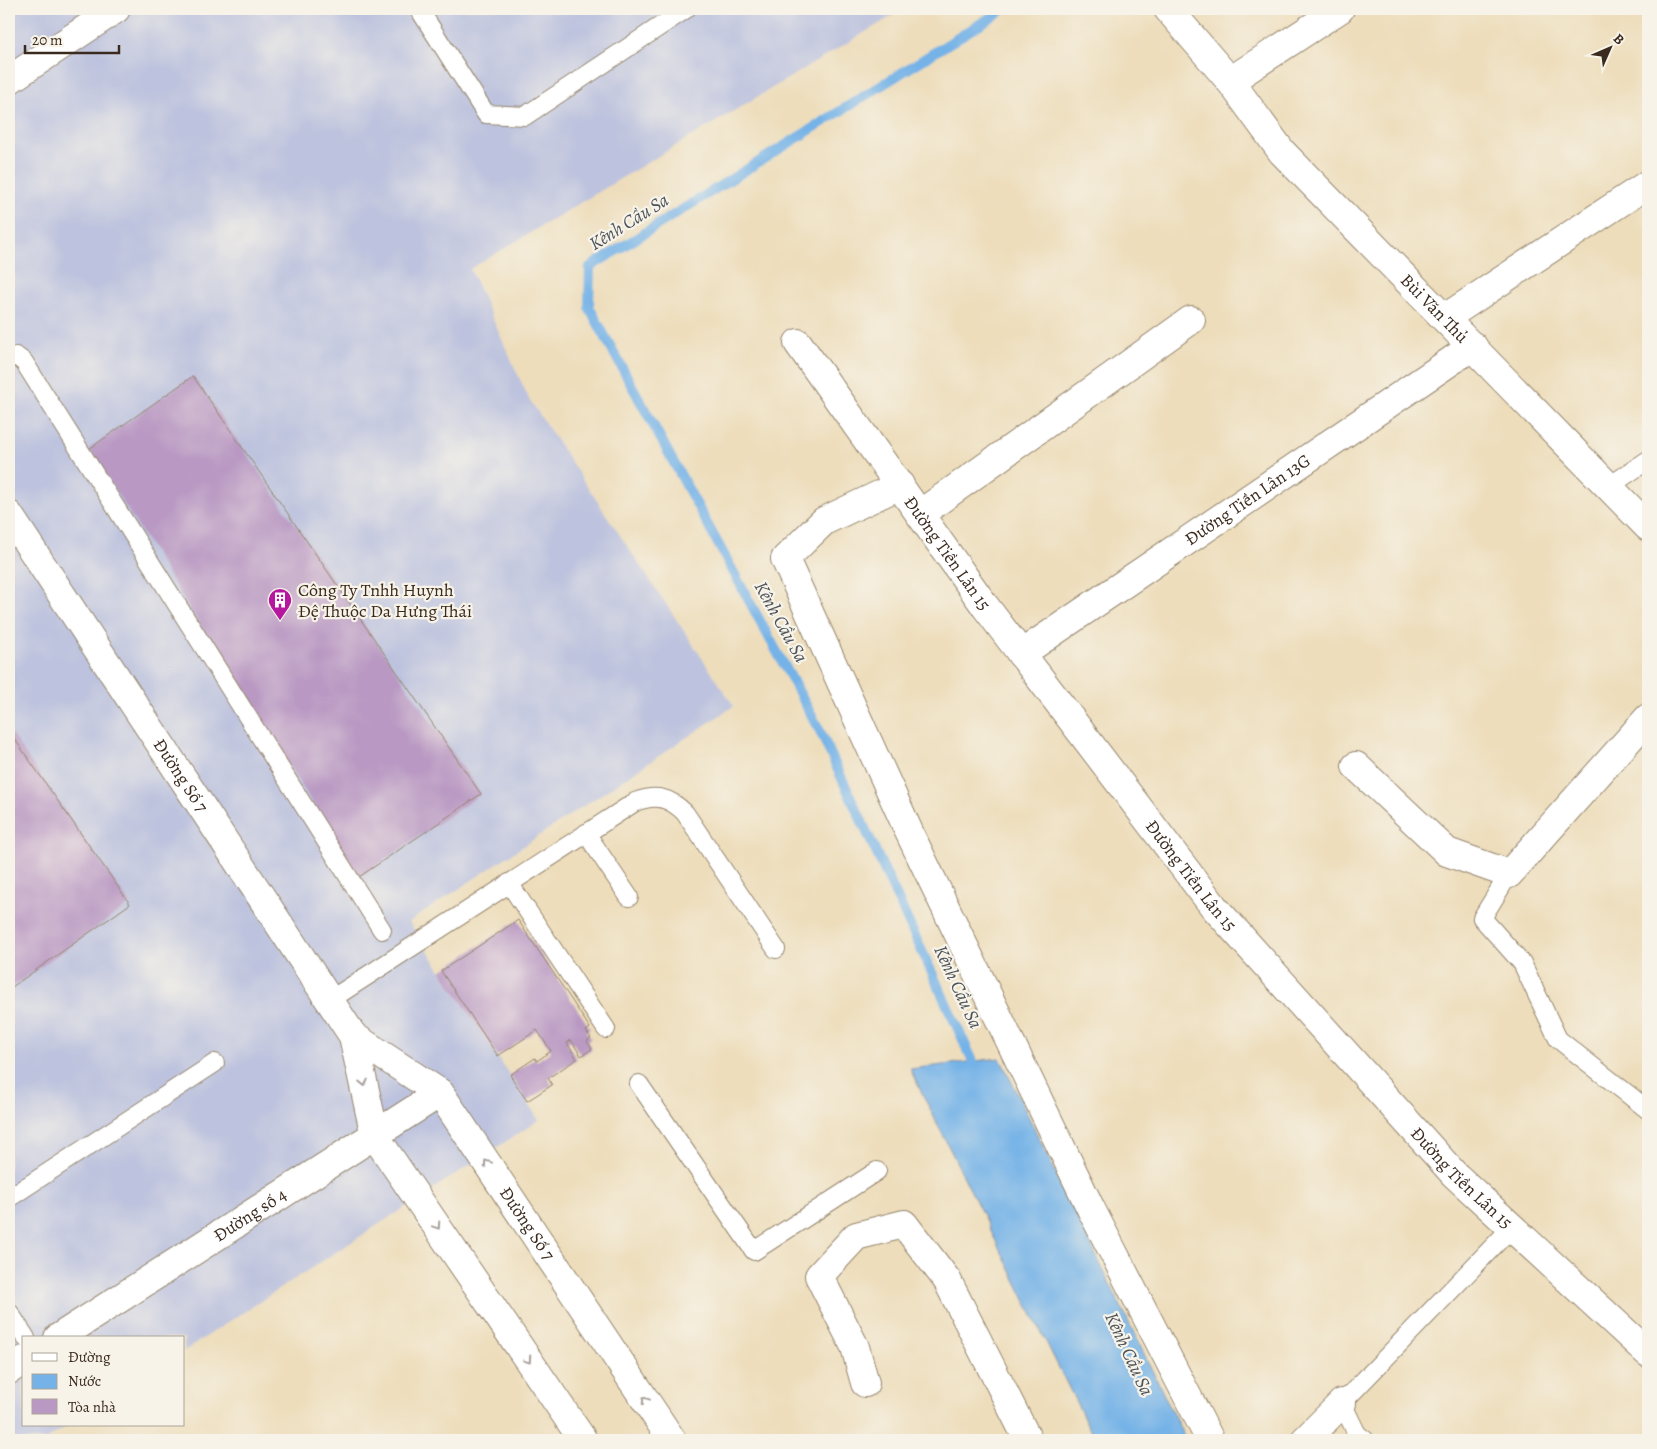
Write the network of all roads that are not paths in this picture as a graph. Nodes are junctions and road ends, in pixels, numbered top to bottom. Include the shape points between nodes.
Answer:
1 (116, 9) edge
2 (419, 9) edge
3 (686, 9) edge
4 (1168, 9) edge
5 (1340, 9) edge
6 (9, 80) edge
7 (1230, 81) junction
8 (1648, 184) edge
9 (1445, 318) junction
10 (1191, 320) dead end
11 (798, 343) dead end
12 (1473, 346) junction
13 (9, 358) edge
14 (1648, 460) edge
15 (900, 485) junction
16 (1608, 487) junction
17 (920, 514) junction
18 (9, 515) edge
19 (1648, 527) edge
20 (1021, 654) junction
21 (1648, 718) edge
22 (1356, 766) dead end
23 (586, 833) junction
24 (1509, 874) junction
25 (509, 883) junction
26 (630, 897) dead end
27 (382, 930) dead end
28 (776, 949) dead end
29 (330, 1000) junction
30 (606, 1029) dead end
31 (353, 1036) junction
32 (215, 1063) dead end
33 (639, 1084) dead end
34 (440, 1093) junction
35 (1648, 1110) edge
36 (375, 1136) junction
37 (877, 1171) dead end
38 (9, 1198) edge
39 (1512, 1227) junction
40 (9, 1312) edge
41 (25, 1336) edge
42 (61, 1336) edge
43 (1648, 1352) edge
44 (22, 1361) edge
45 (9, 1370) edge
46 (865, 1383) dead end
47 (1342, 1402) junction
48 (583, 1440) edge
49 (672, 1440) edge
50 (1028, 1440) edge
51 (1210, 1440) edge
52 (1305, 1440) edge
53 (1365, 1440) edge

1 - 6 street
2 - 3 lane via 486,114 525,116
4 - 7 street, Bùi Văn Thủ
5 - 7 street
7 - 9 street, Bùi Văn Thủ via 1282,152
8 - 9 street
9 - 12 street, Bùi Văn Thủ
10 - 17 street
11 - 15 street, Đường Tiền Lân 15
12 - 16 street, Bùi Văn Thủ
12 - 20 street, Đường Tiền Lân 13G
13 - 27 lane via 16,356 24,362
14 - 16 lane
15 - 17 street, Đường Tiền Lân 15
15 - 51 street via 824,521 785,559 910,834 1092,1209
16 - 19 street, Bùi Văn Thủ
17 - 20 street, Đường Tiền Lân 15
18 - 29 street, Đường Số 7
20 - 39 street, Đường Tiền Lân 15 via 1214,907 1454,1174
21 - 24 street
22 - 24 street via 1447,852
23 - 25 lane
23 - 26 lane
23 - 28 lane via 646,798 658,797 676,804 686,813
24 - 35 lane via 1482,918 1522,963 1558,1039
25 - 29 lane
25 - 30 lane
29 - 31 street, Đường Số 7
31 - 34 street, Đường Số 7
31 -> 36 street, Đường Số 7
32 - 38 lane
33 - 37 lane via 754,1251
34 - 36 street, Đường số 4
49 -> 34 street, Đường Số 7
36 - 42 street, Đường số 4
36 -> 48 street, Đường Số 7
39 - 43 street, Đường Tiền Lân 15
39 - 47 lane
40 - 41 lane
44 - 45 street
46 - 50 street via 855,1346 819,1276 856,1236 904,1224 947,1280
47 - 52 street
47 - 53 lane via 1358,1434

